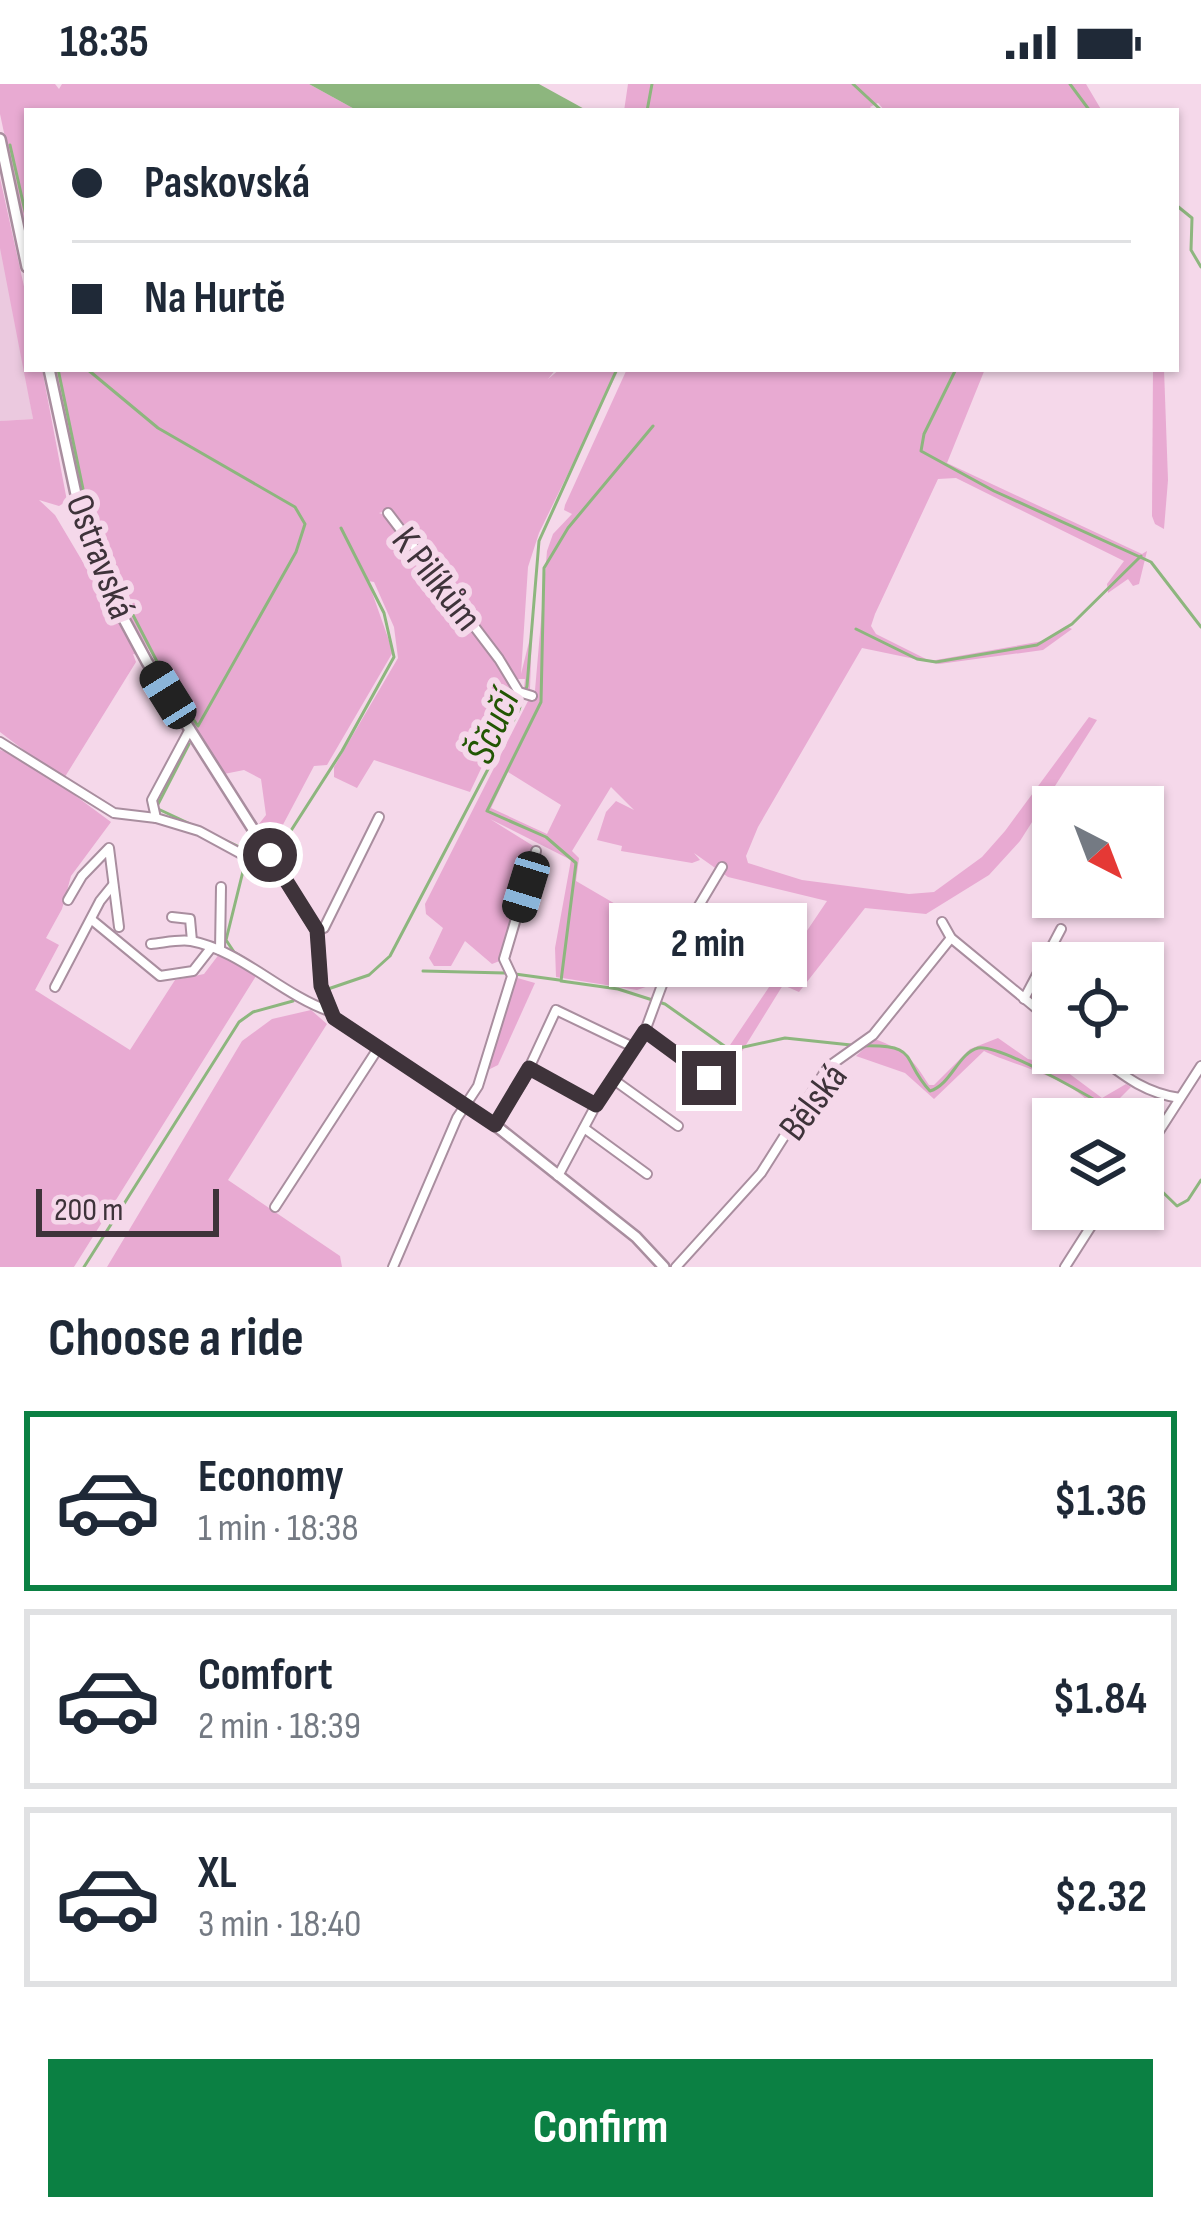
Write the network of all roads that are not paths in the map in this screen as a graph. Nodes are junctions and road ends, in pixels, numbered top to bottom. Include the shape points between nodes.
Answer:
1 (0, 139) edge
2 (24, 253) edge
3 (50, 372) edge
4 (388, 513) dead end
5 (527, 694) dead end
6 (190, 729) junction
7 (0, 742) edge
8 (379, 817) dead end
9 (156, 818) junction
10 (536, 851) dead end
11 (722, 867) dead end
12 (284, 877) junction
13 (114, 884) junction
14 (221, 886) dead end
15 (68, 900) dead end
16 (172, 917) dead end
17 (92, 920) junction
18 (942, 922) dead end
19 (119, 927) dead end
20 (1061, 929) dead end
21 (317, 930) junction
22 (951, 938) junction
23 (192, 941) junction
24 (151, 944) dead end
25 (216, 949) junction
26 (56, 986) dead end
27 (1024, 999) junction
28 (1032, 1005) edge
29 (329, 1011) junction
30 (645, 1031) junction
31 (379, 1047) junction
32 (633, 1047) junction
33 (1201, 1066) edge
34 (529, 1068) junction
35 (1121, 1074) edge
36 (709, 1078) dead end
37 (614, 1080) junction
38 (1180, 1098) junction
39 (466, 1104) junction
40 (596, 1105) junction
41 (1164, 1123) edge
42 (495, 1125) junction
43 (678, 1126) dead end
44 (584, 1128) junction
45 (647, 1174) dead end
46 (558, 1176) junction
47 (275, 1207) dead end
48 (1089, 1230) edge
49 (393, 1267) edge
50 (664, 1267) edge
51 (676, 1267) edge
52 (1065, 1267) edge

1 - 2 street
3 - 6 street, Ostravská via 97,560
4 - 5 street, K Pilíkům
6 - 9 street via 152,800
6 - 12 street, Ostravská
7 - 9 street via 114,813
8 - 21 street
9 - 12 street via 199,831
10 - 39 street via 504,958 512,976
11 - 30 street via 680,939
12 - 21 street, Ostravská
13 - 15 street via 109,848
13 - 17 street
13 - 19 street
14 - 25 street via 226,934
16 - 23 street via 190,919
17 - 25 street via 160,976 193,971
17 - 26 street
18 - 22 street
20 - 27 street
21 - 29 street
22 - 27 street
22 - 51 street, Bělská via 873,1035 828,1067 761,1173
23 - 24 street
23 - 25 street
25 - 29 street
27 - 28 street
29 - 31 street
30 - 32 street
30 - 36 street
31 - 39 street
31 - 47 street
32 - 34 street via 556,1010
32 - 37 street
33 - 38 street
34 - 40 street
34 - 42 street
35 - 38 street via 1158,1096
37 - 40 street
37 - 43 street
38 - 41 street
39 - 42 street
39 - 49 street
40 - 44 street
42 - 46 street
44 - 45 street
44 - 46 street
46 - 50 street
48 - 52 street

